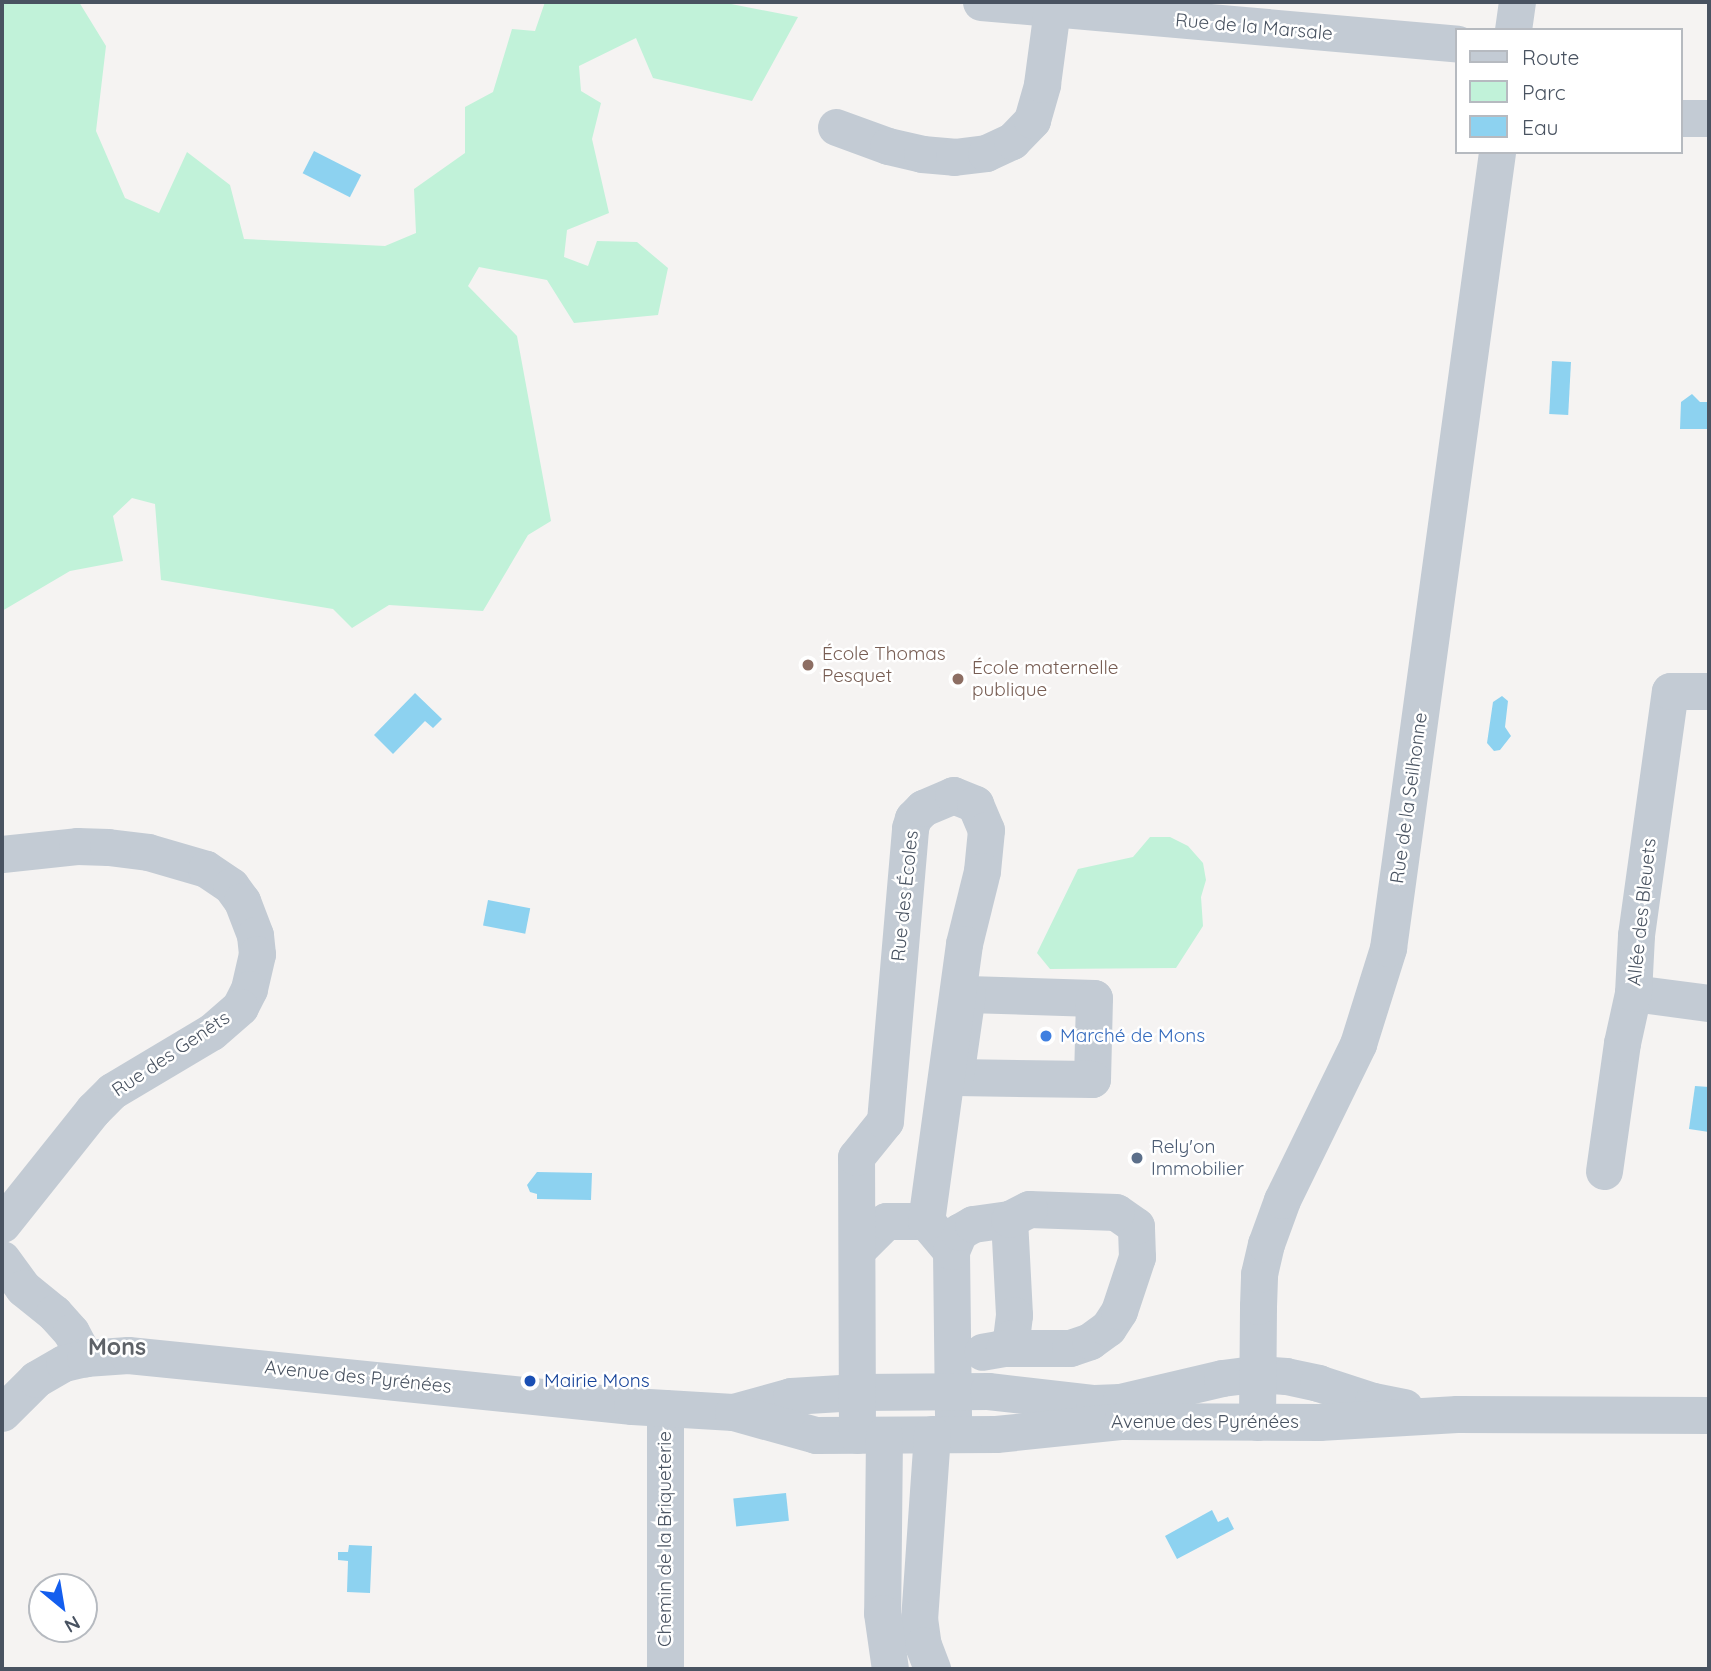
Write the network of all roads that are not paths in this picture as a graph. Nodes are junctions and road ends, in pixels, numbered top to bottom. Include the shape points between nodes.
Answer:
1 (981, 2) edge
2 (991, 2) edge
3 (1517, 2) edge
4 (1052, 9) junction
5 (1513, 28) edge
6 (1456, 44) edge
7 (1683, 118) edge
8 (1709, 118) edge
9 (836, 127) dead end
10 (1497, 154) edge
11 (1709, 691) edge
12 (2, 854) edge
13 (1633, 993) junction
14 (1709, 1003) edge
15 (1604, 1171) dead end
16 (1009, 1219) junction
17 (926, 1221) junction
18 (2, 1224) edge
19 (859, 1248) junction
20 (951, 1251) junction
21 (2, 1259) edge
22 (1004, 1348) junction
23 (85, 1358) junction
24 (954, 1370) junction
25 (1257, 1374) junction
26 (856, 1378) junction
27 (5, 1400) edge
28 (664, 1408) junction
29 (733, 1412) junction
30 (1457, 1414) junction
31 (1709, 1415) edge
32 (1257, 1422) junction
33 (942, 1434) junction
34 (871, 1435) junction
35 (920, 1633) junction
36 (887, 1652) edge
37 (665, 1669) edge
38 (932, 1669) edge

1 - 2 street, Rue de la Marsale
2 - 4 street, Rue de la Marsale
3 - 5 street
4 - 6 street, Rue de la Marsale
4 - 9 street via 1032,120 1012,141 986,153 954,157 888,146
7 - 8 street
10 - 25 street, Rue de la Seilhonne via 1388,948 1358,1044 1282,1200 1266,1244 1259,1274
11 - 13 street, Allée des Bleuets via 1670,691 1636,935
12 - 18 street, Rue des Genêts via 77,846 108,848 148,852 206,869 242,901 256,935 257,954 249,989 234,1013 211,1032 112,1091
13 - 14 street
13 - 15 street, Allée des Bleuets
16 - 20 street via 973,1224 959,1232
16 - 22 street via 1014,1315
16 - 22 street via 1029,1209 1116,1212 1136,1226 1137,1257 1119,1311 1108,1328 1070,1348
17 - 19 street via 886,1221
17 - 19 street, Rue des Écoles via 964,944 982,871 986,830 975,804 953,795 923,807 910,828 885,1121 856,1157
17 - 20 street
19 - 26 street, Rue des Écoles
20 - 24 street
21 - 23 street via 23,1288 71,1332
22 - 24 street
23 - 27 street, Avenue des Pyrénées via 64,1363
23 - 28 street, Avenue des Pyrénées via 128,1355
24 - 25 street, Avenue des Pyrénées via 988,1391 1094,1403 1121,1402
24 - 26 street, Avenue des Pyrénées
24 - 33 street
25 - 30 street, Avenue des Pyrénées via 1286,1376 1373,1401
25 - 32 street, Rue de la Seilhonne
26 - 29 street, Avenue des Pyrénées
26 - 34 street
28 - 29 street, Avenue des Pyrénées
28 - 37 street, Chemin de la Briqueterie
29 - 34 street, Avenue des Pyrénées via 816,1435
30 - 31 street, Avenue des Pyrénées
30 - 32 street, Avenue des Pyrénées
32 - 33 street, Avenue des Pyrénées via 1122,1421 1037,1432
33 - 34 street, Avenue des Pyrénées
33 - 35 street
34 - 36 street
35 - 36 street
35 - 38 street

